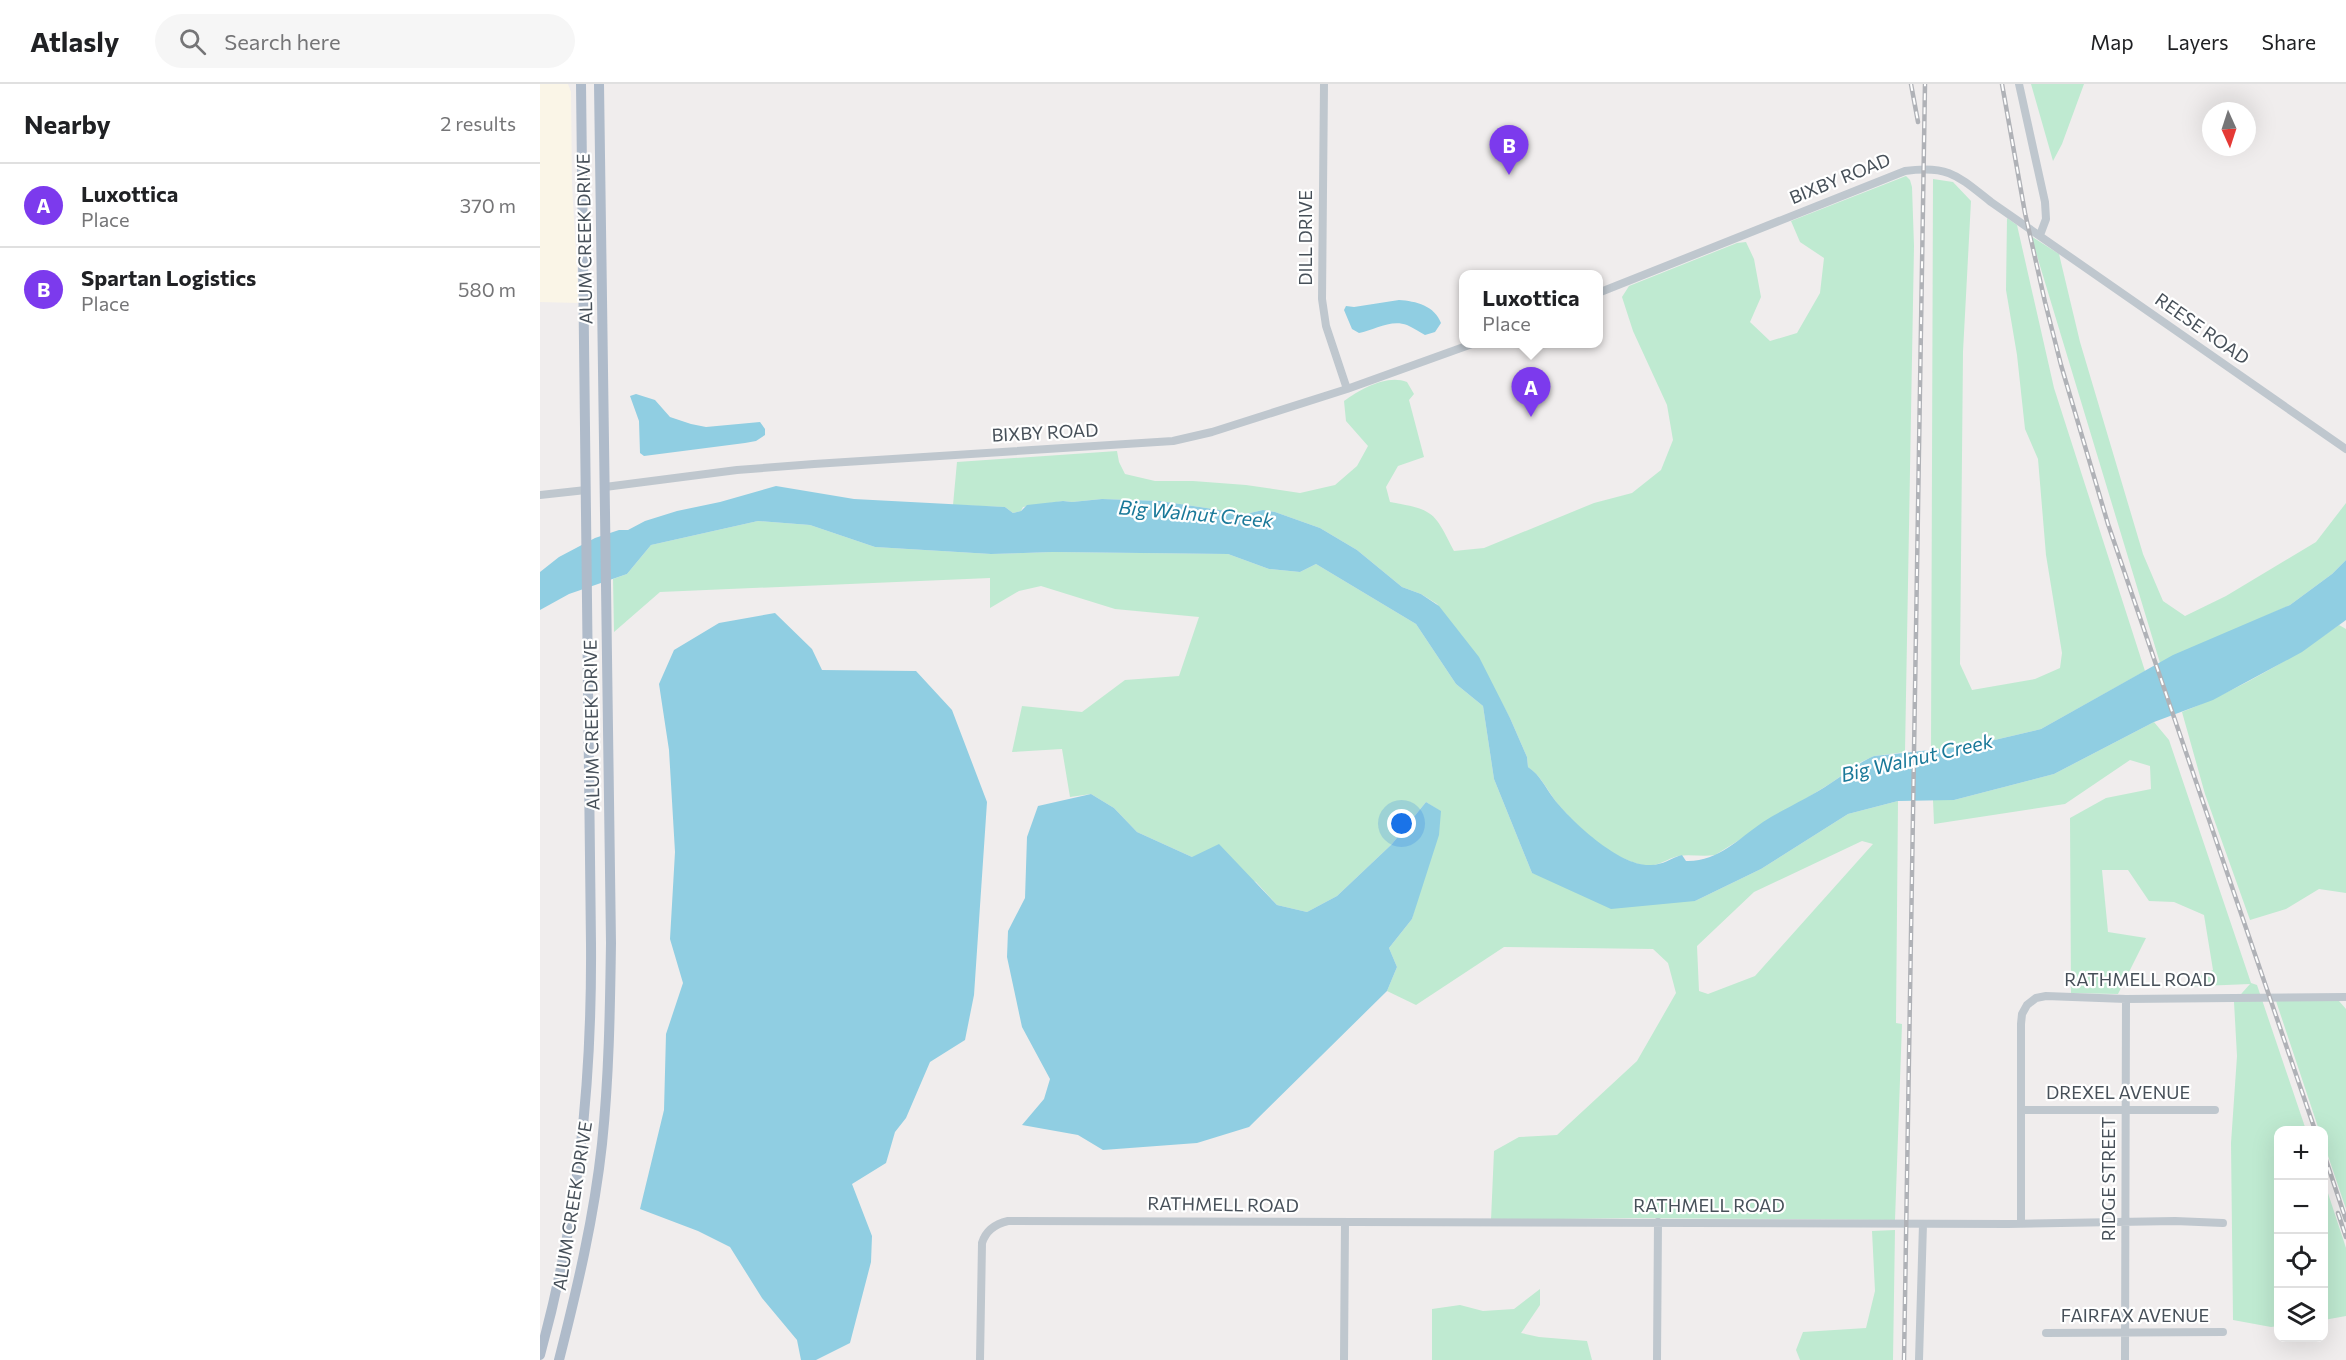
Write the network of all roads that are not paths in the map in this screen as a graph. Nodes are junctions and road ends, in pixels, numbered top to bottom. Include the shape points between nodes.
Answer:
1 (581, 84) edge
2 (599, 84) edge
3 (1324, 84) edge
4 (2019, 84) edge
5 (2040, 235) junction
6 (1603, 291) edge
7 (1461, 348) edge
8 (1347, 389) junction
9 (2346, 449) edge
10 (605, 487) junction
11 (586, 490) junction
12 (540, 495) edge
13 (2346, 996) edge
14 (2126, 999) junction
15 (2021, 1110) junction
16 (2125, 1110) junction
17 (2215, 1110) dead end
18 (2125, 1221) junction
19 (1345, 1222) junction
20 (1658, 1222) junction
21 (2021, 1223) junction
22 (2223, 1223) dead end
23 (1923, 1224) junction
24 (2125, 1332) junction
25 (2223, 1332) dead end
26 (2046, 1334) dead end
27 (540, 1355) edge
28 (559, 1360) edge
29 (980, 1360) edge
30 (1344, 1360) edge
31 (1657, 1360) edge
32 (1918, 1360) edge
33 (2125, 1360) edge

1 - 11 main road, ALUM CREEK DRIVE
2 - 10 main road, ALUM CREEK DRIVE
3 - 8 street, DILL DRIVE via 1323,305
4 - 5 street via 2045,202 2046,219
5 - 6 street, BIXBY ROAD via 1957,175 1911,170
5 - 9 street, REESE ROAD
7 - 8 street, BIXBY ROAD
8 - 10 street, BIXBY ROAD via 1173,441 814,464
10 - 28 main road, ALUM CREEK DRIVE via 610,1049 595,1196
11 - 12 street
11 - 27 main road, ALUM CREEK DRIVE via 592,974 589,1080 570,1224
13 - 14 street, RATHMELL ROAD
14 - 15 street, RATHMELL ROAD via 2046,996 2027,1005 2021,1024
14 - 16 street, RIDGE STREET
15 - 16 street, DREXEL AVENUE
15 - 21 street, RATHMELL ROAD
16 - 17 street, DREXEL AVENUE
16 - 18 street, RIDGE STREET
18 - 21 street
18 - 22 street
18 - 24 street, RIDGE STREET
19 - 20 street, RATHMELL ROAD
19 - 29 street, RATHMELL ROAD via 1001,1222 988,1231 982,1243
19 - 30 street
20 - 23 street, RATHMELL ROAD
20 - 31 street
21 - 23 street, RATHMELL ROAD
23 - 32 street
24 - 25 street, FAIRFAX AVENUE
24 - 26 street, FAIRFAX AVENUE
24 - 33 street, RIDGE STREET

